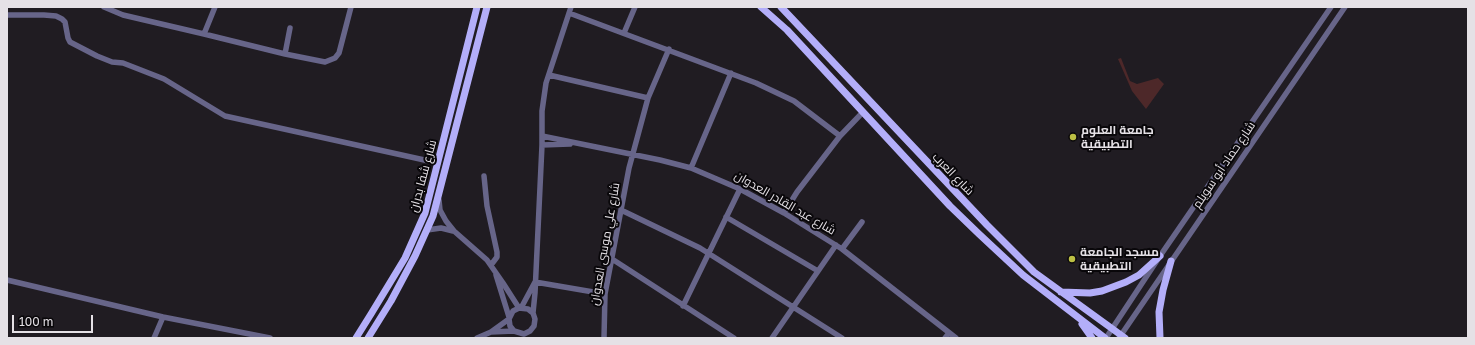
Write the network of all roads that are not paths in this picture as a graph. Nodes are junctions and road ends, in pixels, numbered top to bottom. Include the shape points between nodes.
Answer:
1 (104, 7) edge
2 (215, 7) edge
3 (351, 7) edge
4 (477, 7) edge
5 (487, 7) edge
6 (635, 7) edge
7 (761, 7) edge
8 (781, 7) edge
9 (1331, 7) edge
10 (1345, 7) edge
11 (570, 10) edge
12 (7, 15) edge
13 (290, 28) dead end
14 (624, 33) junction
15 (204, 34) junction
16 (669, 49) junction
17 (285, 54) junction
18 (731, 73) junction
19 (549, 75) junction
20 (648, 98) junction
21 (863, 112) junction
22 (542, 136) junction
23 (840, 136) junction
24 (576, 143) junction
25 (542, 145) junction
26 (633, 154) junction
27 (438, 163) junction
28 (692, 168) junction
29 (484, 176) dead end
30 (740, 189) junction
31 (438, 197) junction
32 (622, 210) junction
33 (784, 213) junction
34 (726, 217) junction
35 (862, 222) dead end
36 (427, 230) junction
37 (454, 231) junction
38 (836, 245) junction
39 (842, 249) junction
40 (708, 254) junction
41 (1160, 256) junction
42 (612, 259) junction
43 (1172, 261) junction
44 (491, 265) junction
45 (495, 271) junction
46 (818, 271) junction
47 (7, 280) edge
48 (535, 282) junction
49 (1061, 292) junction
50 (605, 294) junction
51 (683, 306) junction
52 (793, 307) junction
53 (520, 308) junction
54 (533, 313) junction
55 (163, 317) junction
56 (509, 318) junction
57 (1077, 318) junction
58 (1112, 329) junction
59 (530, 331) junction
60 (491, 332) junction
61 (517, 334) edge
62 (256, 336) edge
63 (947, 336) edge
64 (1122, 337) edge
65 (154, 338) edge
66 (270, 338) edge
67 (356, 338) edge
68 (368, 338) edge
69 (477, 338) edge
70 (532, 338) edge
71 (604, 338) edge
72 (734, 338) edge
73 (772, 338) edge
74 (842, 338) edge
75 (956, 338) edge
76 (1092, 338) edge
77 (1106, 338) edge
78 (1160, 338) edge

1 - 15 street via 123,15
2 - 15 street
3 - 17 street via 342,48 335,58 325,62
4 - 27 main road, شارع شفا بدران
5 - 31 main road, شارع شفا بدران
6 - 14 street
7 - 21 main road, شارع العرب
8 - 49 main road, شارع العرب via 1010,249 1034,272
9 - 41 street, شارع حماد أبو سويلم
10 - 43 street, شارع حماد أبو سويلم
11 - 14 street
11 - 19 street
12 - 27 street via 56,16 65,22 70,42 97,56 123,63 164,80 225,116
13 - 17 street
14 - 16 street
15 - 17 street
16 - 18 street
16 - 20 street, شارع علي موسى العدوان
18 - 23 street via 794,101
18 - 28 street
19 - 20 street
19 - 22 street via 542,111
20 - 26 street, شارع علي موسى العدوان
21 - 23 street
21 - 57 main road, شارع العرب via 979,234 1023,275
22 - 24 street, شارع عبد القادر العدوان
22 - 25 street
23 - 33 street
24 - 25 street, شارع عبد القادر العدوان
24 - 26 street, شارع عبد القادر العدوان
25 - 48 street
26 - 28 street, شارع عبد القادر العدوان
26 - 32 street, شارع علي موسى العدوان
27 - 67 main road, شارع شفا بدران via 425,213 408,251
28 - 30 street, شارع عبد القادر العدوان
29 - 44 street via 487,206 497,252
30 - 33 street, شارع عبد القادر العدوان
30 - 34 street
31 - 36 main road, شارع شفا بدران
31 - 37 street via 443,216
32 - 40 street
32 - 42 street, شارع علي موسى العدوان
33 - 38 street, شارع عبد القادر العدوان
34 - 40 street
34 - 46 street
35 - 39 street
36 - 37 street via 440,228
36 - 68 main road, شارع شفا بدران via 391,301
37 - 44 street
38 - 39 street, شارع عبد القادر العدوان
38 - 46 street
39 - 63 street, شارع عبد القادر العدوان
40 - 51 street
40 - 52 street
41 - 49 main road via 1139,275 1102,291
41 - 58 street, شارع حماد أبو سويلم
42 - 50 street, شارع علي موسى العدوان
42 - 51 street
43 - 64 street, شارع حماد أبو سويلم
43 - 78 main road via 1160,303
44 - 45 street
45 - 53 street
45 - 56 street
46 - 52 street
47 - 55 street
48 - 50 street
48 - 53 street
48 - 54 street
49 - 58 main road, شارع العرب
50 - 71 street, شارع علي موسى العدوان
51 - 72 street
52 - 73 street
52 - 74 street
53 - 54 street
53 - 56 street via 513,311
54 - 59 street via 534,326
55 - 62 street
55 - 65 street
56 - 60 street
56 - 61 street via 510,326
57 - 76 main road
57 - 77 main road, شارع العرب
58 - 64 main road, شارع العرب
58 - 77 street, شارع حماد أبو سويلم
59 - 61 street
59 - 70 street
60 - 61 street
60 - 69 street
62 - 66 street
63 - 75 street, شارع عبد القادر العدوان

